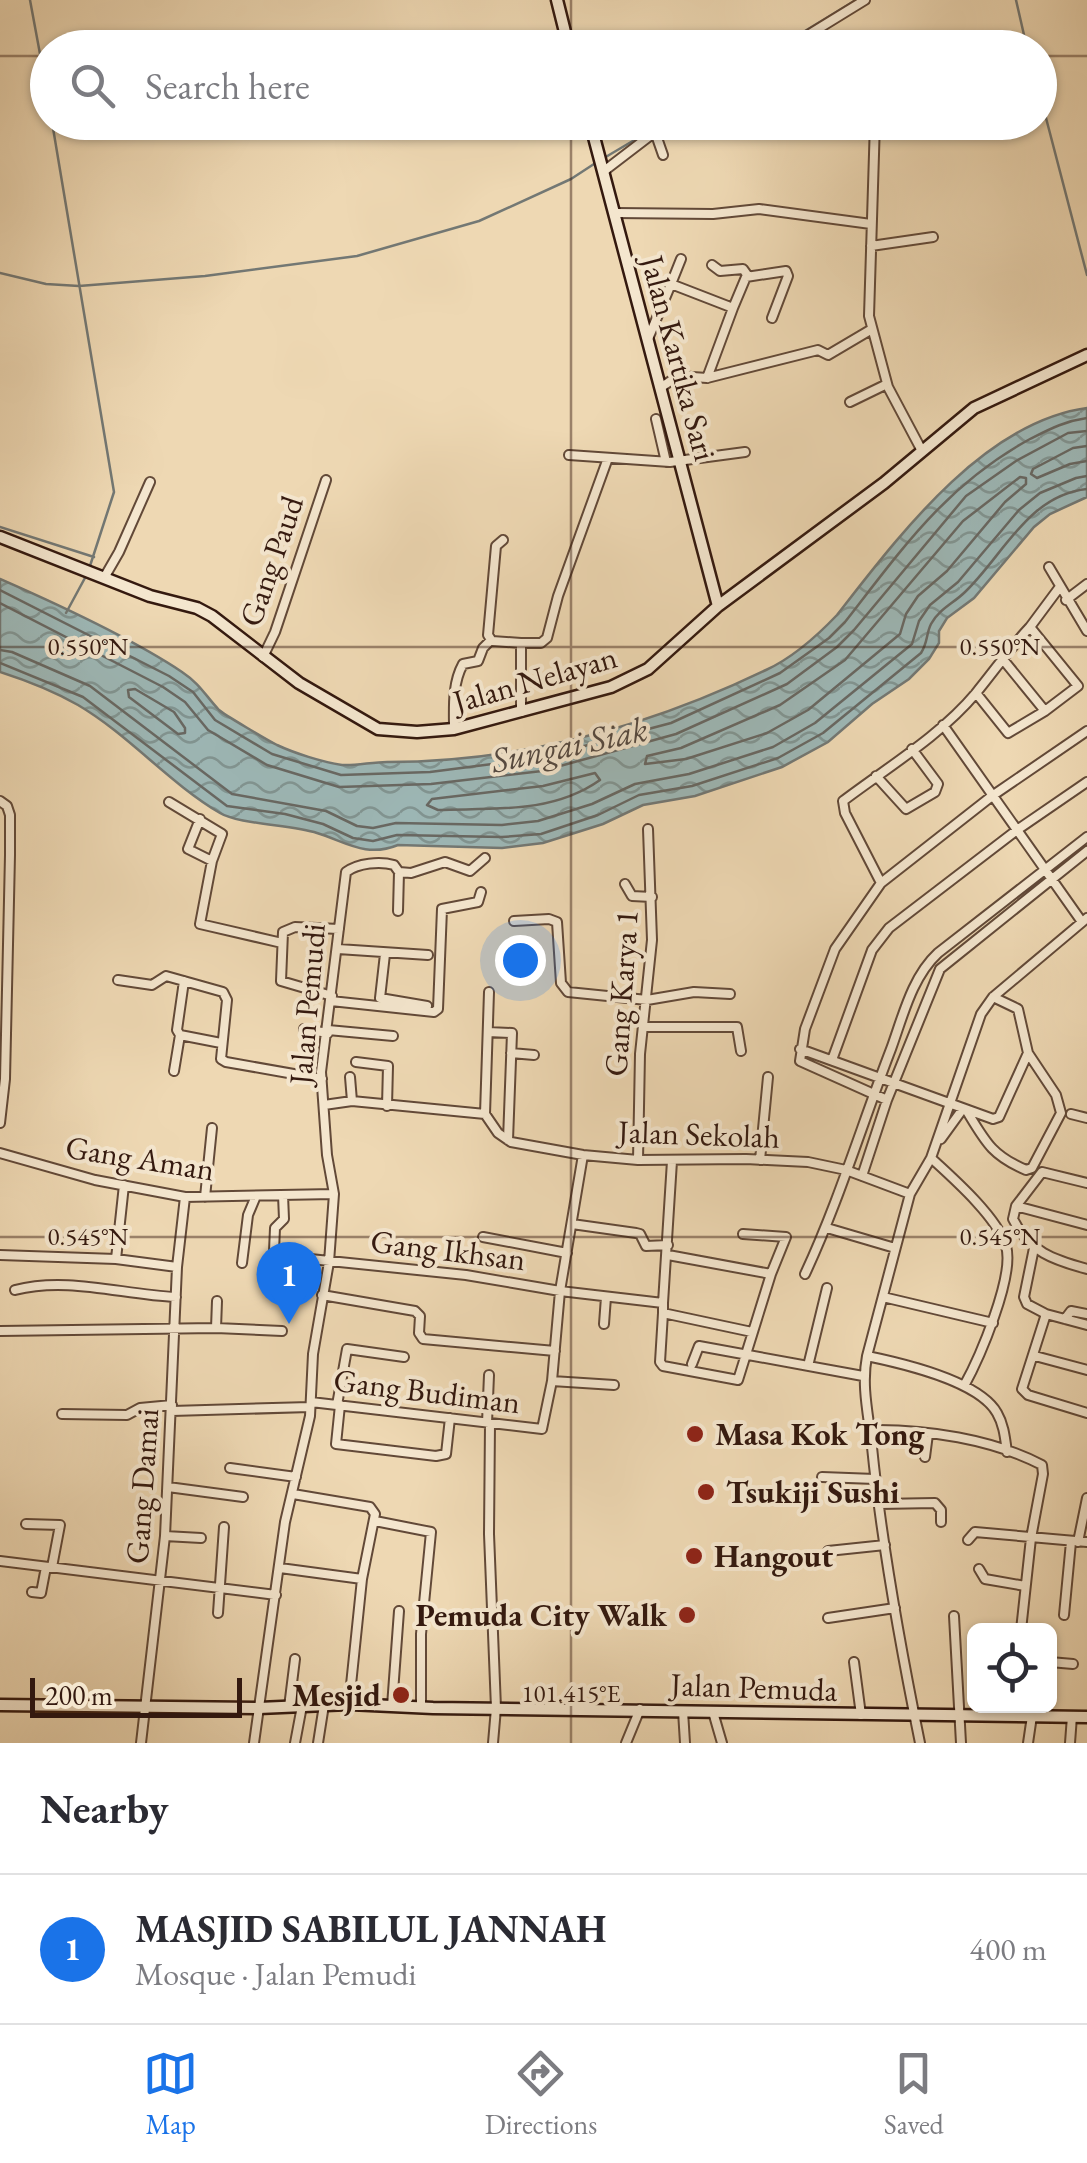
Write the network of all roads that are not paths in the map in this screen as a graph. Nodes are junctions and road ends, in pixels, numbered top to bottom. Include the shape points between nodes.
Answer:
1 (557, 0) edge
2 (866, 0) edge
3 (564, 30) edge
4 (817, 30) edge
5 (594, 140) edge
6 (645, 140) edge
7 (658, 140) edge
8 (874, 140) edge
9 (663, 155) dead end
10 (604, 171) junction
11 (616, 213) junction
12 (871, 224) junction
13 (934, 237) dead end
14 (871, 246) junction
15 (681, 258) dead end
16 (712, 265) dead end
17 (748, 276) junction
18 (671, 284) junction
19 (733, 308) junction
20 (772, 318) dead end
21 (872, 329) junction
22 (648, 339) junction
23 (1087, 355) edge
24 (707, 378) junction
25 (887, 384) junction
26 (660, 388) junction
27 (850, 402) dead end
28 (656, 419) dead end
29 (922, 451) junction
30 (745, 452) dead end
31 (569, 455) dead end
32 (608, 458) junction
33 (673, 462) junction
34 (326, 480) dead end
35 (150, 482) dead end
36 (0, 538) edge
37 (503, 540) dead end
38 (1049, 567) dead end
39 (100, 576) junction
40 (1087, 584) edge
41 (1060, 588) junction
42 (1066, 600) junction
43 (718, 606) junction
44 (1030, 627) junction
45 (1087, 631) edge
46 (490, 640) junction
47 (520, 644) junction
48 (263, 657) junction
49 (1001, 657) junction
50 (976, 693) junction
51 (521, 712) junction
52 (1045, 712) junction
53 (943, 725) junction
54 (454, 730) junction
55 (1087, 731) edge
56 (912, 749) junction
57 (876, 776) junction
58 (1087, 782) edge
59 (992, 796) junction
60 (169, 802) dead end
61 (4, 803) edge
62 (200, 820) junction
63 (648, 828) dead end
64 (1017, 830) junction
65 (1087, 837) edge
66 (1087, 851) edge
67 (485, 858) dead end
68 (212, 860) junction
69 (1044, 868) junction
70 (399, 872) junction
71 (1051, 878) junction
72 (625, 884) dead end
73 (881, 884) junction
74 (480, 892) dead end
75 (652, 896) junction
76 (398, 910) dead end
77 (1085, 920) edge
78 (514, 921) dead end
79 (339, 929) junction
80 (282, 943) junction
81 (338, 949) junction
82 (385, 954) junction
83 (428, 955) dead end
84 (928, 962) junction
85 (940, 969) junction
86 (118, 980) dead end
87 (184, 981) junction
88 (489, 992) dead end
89 (730, 994) dead end
90 (992, 997) junction
91 (332, 999) junction
92 (647, 1000) junction
93 (427, 1006) dead end
94 (643, 1027) junction
95 (304, 1029) dead end
96 (328, 1032) junction
97 (488, 1032) junction
98 (180, 1035) junction
99 (393, 1036) dead end
100 (221, 1042) junction
101 (800, 1050) junction
102 (741, 1052) dead end
103 (1028, 1052) junction
104 (511, 1053) junction
105 (534, 1055) dead end
106 (832, 1060) junction
107 (356, 1062) dead end
108 (174, 1071) dead end
109 (350, 1076) dead end
110 (768, 1076) dead end
111 (880, 1076) junction
112 (322, 1080) junction
113 (895, 1082) junction
114 (872, 1094) junction
115 (888, 1100) junction
116 (352, 1101) junction
117 (324, 1106) junction
118 (387, 1106) junction
119 (948, 1106) junction
120 (965, 1112) junction
121 (486, 1114) junction
122 (1071, 1114) dead end
123 (1087, 1118) edge
124 (0, 1122) edge
125 (212, 1128) dead end
126 (508, 1140) junction
127 (936, 1146) junction
128 (853, 1150) junction
129 (0, 1154) edge
130 (583, 1155) junction
131 (870, 1156) junction
132 (931, 1158) junction
133 (638, 1160) junction
134 (760, 1160) junction
135 (672, 1161) junction
136 (846, 1170) junction
137 (862, 1176) junction
138 (1087, 1183) edge
139 (124, 1186) junction
140 (334, 1194) junction
141 (910, 1194) junction
142 (283, 1195) junction
143 (256, 1196) junction
144 (186, 1197) junction
145 (204, 1197) junction
146 (1016, 1206) junction
147 (572, 1224) junction
148 (1087, 1226) edge
149 (826, 1228) junction
150 (742, 1234) dead end
151 (483, 1237) dead end
152 (895, 1248) junction
153 (1034, 1248) junction
154 (668, 1250) junction
155 (567, 1253) junction
156 (0, 1255) edge
157 (116, 1260) junction
158 (329, 1262) junction
159 (242, 1263) dead end
160 (177, 1267) junction
161 (1087, 1269) edge
162 (770, 1274) junction
163 (805, 1274) dead end
164 (827, 1288) dead end
165 (14, 1290) dead end
166 (560, 1291) junction
167 (322, 1295) junction
168 (176, 1297) junction
169 (606, 1297) junction
170 (883, 1297) junction
171 (217, 1301) dead end
172 (663, 1308) junction
173 (1046, 1314) junction
174 (1087, 1314) edge
175 (1065, 1319) junction
176 (993, 1323) junction
177 (604, 1324) dead end
178 (1087, 1325) edge
179 (174, 1328) junction
180 (216, 1328) junction
181 (0, 1331) edge
182 (282, 1331) dead end
183 (752, 1332) junction
184 (556, 1351) junction
185 (746, 1355) junction
186 (867, 1356) junction
187 (1035, 1356) junction
188 (404, 1358) dead end
189 (692, 1364) dead end
190 (808, 1366) junction
191 (1087, 1370) edge
192 (489, 1375) dead end
193 (863, 1376) junction
194 (552, 1381) junction
195 (614, 1385) dead end
196 (964, 1386) junction
197 (311, 1405) junction
198 (338, 1405) junction
199 (172, 1409) junction
200 (62, 1414) dead end
201 (1087, 1414) edge
202 (450, 1418) junction
203 (489, 1424) junction
204 (538, 1430) joint
205 (870, 1430) junction
206 (928, 1434) junction
207 (1007, 1452) junction
208 (926, 1456) dead end
209 (230, 1468) dead end
210 (296, 1477) junction
211 (822, 1477) dead end
212 (876, 1479) junction
213 (168, 1487) junction
214 (293, 1494) junction
215 (244, 1497) dead end
216 (1087, 1498) edge
217 (879, 1504) junction
218 (375, 1521) junction
219 (941, 1522) dead end
220 (26, 1524) dead end
221 (224, 1527) dead end
222 (166, 1536) junction
223 (201, 1538) dead end
224 (1031, 1538) junction
225 (968, 1540) dead end
226 (1079, 1542) edge
227 (886, 1545) junction
228 (828, 1552) dead end
229 (0, 1562) edge
230 (49, 1567) junction
231 (280, 1568) junction
232 (979, 1569) dead end
233 (362, 1579) junction
234 (160, 1584) junction
235 (1024, 1586) junction
236 (219, 1589) junction
237 (32, 1592) dead end
238 (276, 1595) junction
239 (895, 1608) junction
240 (398, 1611) dead end
241 (218, 1613) dead end
242 (1064, 1614) dead end
243 (954, 1616) dead end
244 (828, 1618) dead end
245 (1021, 1623) edge
246 (295, 1659) dead end
247 (854, 1662) dead end
248 (1057, 1663) edge
249 (1072, 1664) dead end
250 (349, 1704) junction
251 (0, 1705) edge
252 (324, 1705) junction
253 (143, 1706) junction
254 (295, 1706) junction
255 (392, 1706) junction
256 (421, 1707) junction
257 (259, 1708) junction
258 (496, 1708) junction
259 (640, 1709) junction
260 (683, 1710) junction
261 (712, 1712) junction
262 (992, 1713) edge
263 (1025, 1713) edge
264 (1037, 1713) edge
265 (958, 1714) junction
266 (861, 1715) junction
267 (914, 1716) junction
268 (1072, 1716) junction
269 (1087, 1717) edge
270 (141, 1743) edge
271 (254, 1743) edge
272 (295, 1743) edge
273 (318, 1743) edge
274 (493, 1743) edge
275 (626, 1743) edge
276 (685, 1743) edge
277 (722, 1743) edge
278 (920, 1743) edge
279 (962, 1743) edge
280 (1028, 1743) edge
281 (1070, 1743) edge

1 - 3 main road
2 - 4 street
5 - 10 main road, Jalan Kartika Sari
6 - 10 street
7 - 9 street
8 - 12 street
10 - 11 main road, Jalan Kartika Sari
11 - 12 street via 759,209
11 - 22 main road, Jalan Kartika Sari
12 - 14 street
13 - 14 street
14 - 21 street
15 - 18 street
16 - 17 street via 743,269
17 - 19 street
17 - 20 street via 788,273
18 - 19 street
18 - 22 street
19 - 24 street
21 - 24 street via 828,355 818,350
21 - 25 street
22 - 26 main road, Jalan Kartika Sari
23 - 29 main road, Jalan Nelayan via 988,400
24 - 26 street via 678,376
25 - 27 street
25 - 29 street
26 - 33 main road, Jalan Kartika Sari
28 - 33 street
29 - 43 main road, Jalan Nelayan
30 - 33 street
31 - 32 street
32 - 33 street
32 - 47 street via 547,638
33 - 43 main road, Jalan Kartika Sari
34 - 48 street, Gang Paud
35 - 39 street via 119,552
36 - 39 main road, Jalan Nelayan
37 - 46 street via 496,546 490,586
38 - 41 street
39 - 48 main road, Jalan Nelayan via 212,616
40 - 42 street
41 - 42 street
41 - 44 street
42 - 45 street
43 - 51 main road, Jalan Nelayan via 640,675
44 - 49 street
44 - 52 street via 1078,686
46 - 47 street
46 - 54 street via 478,661 458,672
47 - 51 street
48 - 54 main road, Jalan Nelayan via 378,728
49 - 50 street
49 - 52 street
50 - 52 street via 1008,733
50 - 53 street
51 - 54 main road, Jalan Nelayan
53 - 56 street
53 - 59 street
55 - 59 street
56 - 57 street
56 - 57 street via 938,784 935,792 906,809
57 - 73 street via 843,804
58 - 64 street
59 - 64 street
59 - 73 street
60 - 62 street
61 - 124 street via 10,814
62 - 68 street via 222,834
62 - 68 street via 188,849
63 - 75 street, Gang Karya 1
64 - 69 street
64 - 106 street via 908,912 872,950
65 - 69 street
66 - 71 street
67 - 70 street, Jalan Pemudi via 470,872 445,862
68 - 80 street via 200,924
69 - 71 street
69 - 84 street
70 - 76 street
70 - 79 street, Jalan Pemudi via 388,863 346,872
71 - 77 street
71 - 85 street
72 - 75 street via 632,896
73 - 101 street via 835,948
74 - 91 street via 478,902 442,909 434,1012
75 - 92 street, Gang Karya 1
77 - 90 street
78 - 92 street via 557,922 564,990
79 - 80 street via 290,927
79 - 81 street, Jalan Pemudi
80 - 91 street via 281,981
81 - 82 street
81 - 91 street, Jalan Pemudi
82 - 83 street
82 - 93 street via 380,998
84 - 85 street
84 - 111 street
85 - 113 street
86 - 87 street
87 - 98 street
87 - 100 street via 226,996
88 - 97 street
89 - 92 street
90 - 103 street via 1018,1010
90 - 119 street
91 - 96 street, Jalan Pemudi
92 - 94 street, Gang Karya 1
94 - 102 street via 737,1027
94 - 133 street, Gang Karya 1
95 - 96 street
96 - 99 street
96 - 112 street, Jalan Pemudi
97 - 104 street via 512,1034
97 - 121 street
98 - 100 street
98 - 108 street
100 - 112 street via 226,1062
101 - 106 street
101 - 114 street via 803,1063
103 - 120 street via 999,1117
103 - 120 street via 1061,1112 1030,1170 989,1148
104 - 105 street
104 - 126 street
106 - 111 street
107 - 118 street via 388,1066
109 - 116 street
110 - 134 street
111 - 113 street
111 - 114 street
112 - 117 street, Jalan Pemudi
113 - 115 street
113 - 119 street
114 - 115 street
114 - 128 street
115 - 131 street
116 - 117 street
116 - 118 street
117 - 140 street, Jalan Pemudi
118 - 121 street
119 - 120 street
119 - 127 street
120 - 127 street
121 - 126 street
122 - 123 street
125 - 145 street
126 - 130 street
127 - 132 street
128 - 131 street
128 - 136 street
129 - 139 street, Gang Aman
130 - 133 street, Jalan Sekolah
130 - 147 street, Jalan Sekolah
131 - 137 street
132 - 141 street
132 - 176 street via 990,1218 1006,1244
133 - 135 street, Jalan Sekolah
134 - 135 street, Jalan Sekolah
134 - 136 street, Jalan Sekolah
135 - 154 street
136 - 137 street, Jalan Sekolah
136 - 149 street
137 - 141 street, Jalan Sekolah
138 - 146 street via 1042,1172
139 - 144 street, Gang Aman
139 - 157 street
140 - 142 street, Gang Aman
140 - 158 street, Jalan Pemudi
141 - 152 street
142 - 143 street, Gang Aman
142 - 158 street, Gang Ikhsan via 274,1251
143 - 145 street, Gang Aman
143 - 159 street
144 - 145 street, Gang Aman
144 - 160 street, Gang Damai
146 - 148 street
146 - 153 street via 1013,1218
147 - 154 street via 640,1234 646,1246
147 - 155 street, Jalan Sekolah
149 - 152 street
149 - 163 street
150 - 162 street via 786,1238
151 - 155 street
152 - 170 street
153 - 161 street
153 - 173 street via 1024,1297
154 - 162 street
154 - 172 street
155 - 166 street, Jalan Sekolah
156 - 157 street
157 - 160 street
158 - 166 street, Gang Ikhsan
158 - 167 street, Jalan Pemudi
160 - 168 street, Gang Damai
162 - 183 street
164 - 190 street
165 - 168 street via 42,1285
166 - 169 street, Gang Ikhsan
166 - 184 street, Jalan Sekolah
167 - 184 street via 415,1312 423,1339
167 - 197 street, Jalan Pemudi
168 - 179 street, Gang Damai
169 - 172 street, Gang Ikhsan
169 - 177 street
170 - 176 street
170 - 186 street
171 - 180 street
172 - 183 street, Gang Ikhsan
172 - 185 street via 662,1366 736,1380
173 - 175 street
173 - 187 street
174 - 175 street via 1071,1312
175 - 178 street
176 - 196 street
179 - 180 street
179 - 181 street
179 - 199 street, Gang Damai
180 - 182 street
183 - 185 street
184 - 194 street, Jalan Sekolah
185 - 189 street via 697,1346
185 - 190 street
186 - 193 street
186 - 196 street
187 - 191 street
187 - 201 street via 1024,1393
188 - 198 street via 347,1349
190 - 193 street
192 - 203 street
193 - 205 street
194 - 195 street
194 - 204 street, Jalan Sekolah
196 - 207 street via 996,1410
197 - 198 street, Gang Budiman
197 - 199 street, Gang Budiman
197 - 210 street, Jalan Pemudi
198 - 202 street, Gang Budiman
198 - 202 street via 336,1444 436,1456 448,1452
199 - 200 street, Gang Budiman
199 - 213 street, Gang Damai
202 - 203 street, Gang Budiman
203 - 204 street, Gang Budiman
203 - 258 street
205 - 206 street
205 - 212 street
206 - 207 street
206 - 208 street
207 - 224 street via 1038,1462 1044,1474
209 - 210 street
210 - 214 street, Jalan Pemudi
211 - 212 street
212 - 217 street
213 - 215 street
213 - 222 street, Gang Damai
214 - 218 street via 370,1507
214 - 231 street, Jalan Pemudi
216 - 226 street
217 - 219 street via 935,1502
217 - 227 street
218 - 233 street
218 - 256 street via 431,1532
220 - 230 street via 60,1525
221 - 236 street
222 - 223 street
222 - 234 street, Gang Damai
224 - 225 street via 975,1532
224 - 226 street
224 - 235 street
226 - 242 street
227 - 228 street
227 - 239 street
229 - 230 street
230 - 234 street
230 - 237 street via 41,1594
231 - 233 street
231 - 238 street, Jalan Pemudi
232 - 235 street via 985,1579
233 - 250 street
234 - 236 street
234 - 253 street, Gang Damai
235 - 245 street
236 - 238 street
236 - 241 street
238 - 257 street, Jalan Pemudi
239 - 244 street
239 - 267 street
240 - 255 street
243 - 265 street
246 - 254 street
247 - 266 street
248 - 249 street
250 - 252 main road, Jalan Pemuda
250 - 255 main road, Jalan Pemuda
251 - 253 main road, Jalan Pemuda
252 - 254 main road, Jalan Pemuda
252 - 273 street
253 - 257 main road, Jalan Pemuda
253 - 270 street, Gang Damai
254 - 257 main road, Jalan Pemuda
254 - 272 street
255 - 256 main road, Jalan Pemuda
256 - 258 main road, Jalan Pemuda
257 - 271 street, Jalan Pemudi
258 - 259 main road, Jalan Pemuda
258 - 274 street
259 - 260 main road, Jalan Pemuda
259 - 275 street
260 - 261 main road, Jalan Pemuda
260 - 276 street
261 - 266 main road, Jalan Pemuda
261 - 277 street
262 - 265 main road, Jalan Pemuda
263 - 280 street
264 - 268 main road, Jalan Pemuda
265 - 267 main road, Jalan Pemuda
265 - 279 street
266 - 267 main road, Jalan Pemuda
267 - 278 street
268 - 269 main road, Jalan Pemuda
268 - 281 street

